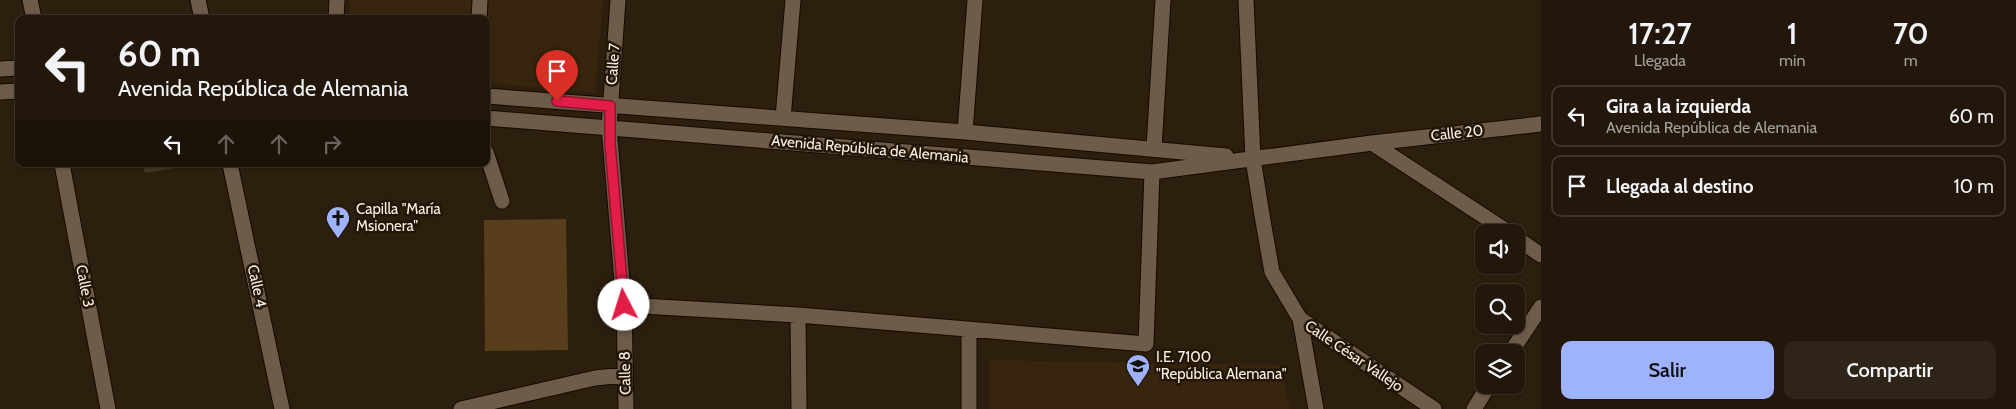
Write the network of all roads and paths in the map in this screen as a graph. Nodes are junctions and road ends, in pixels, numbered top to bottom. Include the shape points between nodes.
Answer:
1 (30, 0) edge
2 (198, 0) edge
3 (337, 0) edge
4 (480, 0) edge
5 (618, 0) edge
6 (793, 0) edge
7 (975, 0) edge
8 (1163, 0) edge
9 (1246, 0) edge
10 (33, 15) edge
11 (201, 15) edge
12 (336, 15) edge
13 (478, 15) edge
14 (15, 68) edge
15 (0, 70) edge
16 (15, 91) edge
17 (0, 92) edge
18 (490, 96) edge
19 (610, 106) junction
20 (490, 118) edge
21 (783, 118) junction
22 (1541, 124) edge
23 (609, 127) junction
24 (965, 132) junction
25 (1372, 143) junction
26 (1154, 148) junction
27 (1253, 159) junction
28 (490, 164) edge
29 (63, 167) edge
30 (231, 167) edge
31 (1152, 172) junction
32 (502, 201) dead end
33 (1496, 224) edge
34 (1525, 244) edge
35 (1541, 255) edge
36 (624, 305) junction
37 (1541, 307) edge
38 (798, 315) junction
39 (1300, 319) junction
40 (969, 329) junction
41 (1516, 344) edge
42 (625, 375) junction
43 (1483, 394) edge
44 (108, 409) edge
45 (282, 409) edge
46 (461, 409) edge
47 (626, 409) edge
48 (798, 409) edge
49 (969, 409) edge
50 (1316, 409) edge
51 (1434, 409) edge
52 (1474, 409) edge

1 - 10 street
2 - 11 street
3 - 12 street
4 - 13 street
5 - 19 street, Calle 7
6 - 21 street
7 - 24 street
8 - 26 street
9 - 27 street
14 - 15 street
16 - 17 street
18 - 19 street, Avenida República de Alemania
19 - 21 street, Avenida República de Alemania
19 - 23 street, Calle 7
20 - 23 street, Avenida República de Alemania
21 - 24 street, Avenida República de Alemania
22 - 25 street, Calle 20
23 - 31 street, Avenida República de Alemania
23 - 36 street, Calle 8
24 - 26 street, Avenida República de Alemania
25 - 27 street, Avenida República de Alemania
25 - 33 street
26 - 27 street, Avenida República de Alemania
27 - 31 street, Avenida República de Alemania
27 - 39 street via 1272,272
28 - 32 street
29 - 44 street, Calle 3
30 - 45 street, Calle 4
31 - 40 street via 1146,344
34 - 35 street
36 - 38 street
36 - 42 street, Calle 8
37 - 41 street
38 - 40 street
38 - 48 street
39 - 50 street
39 - 51 street, Calle César Vallejo
40 - 49 street
42 - 46 street via 595,378
42 - 47 street, Calle 8
43 - 52 street

